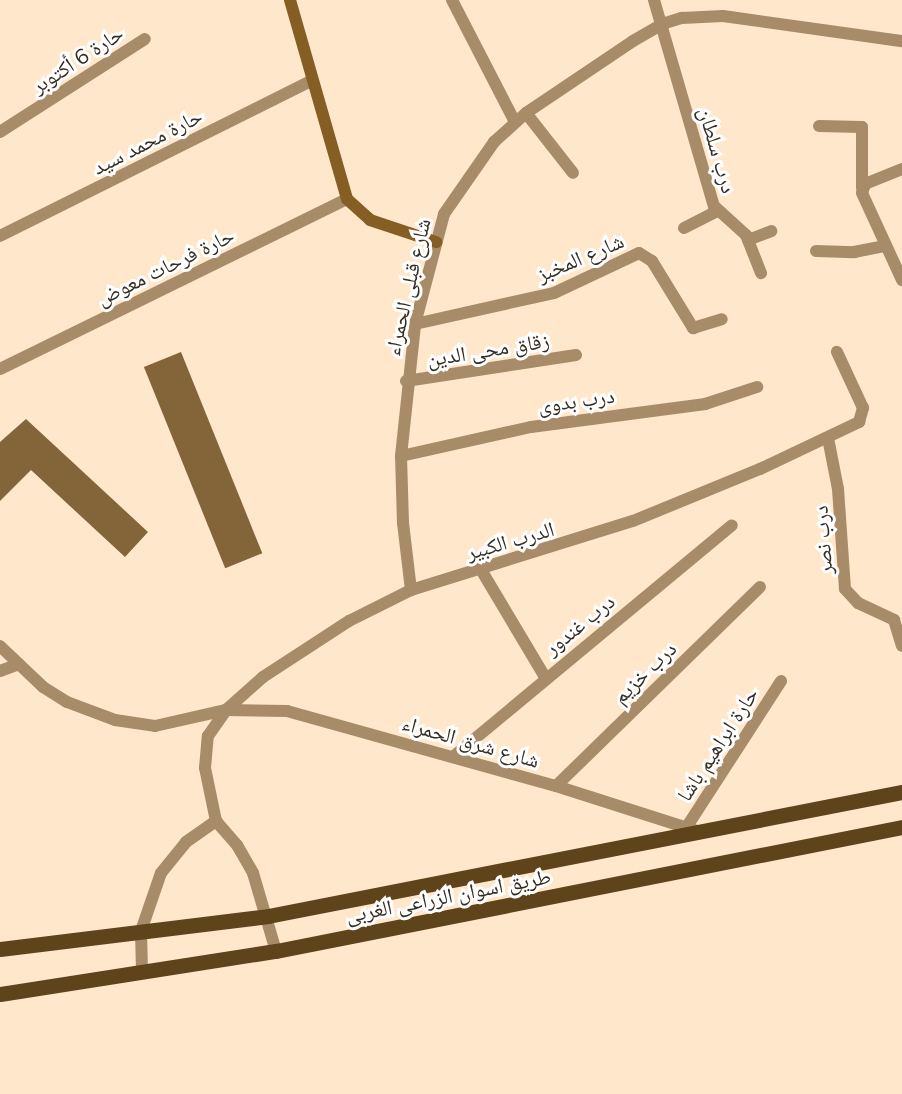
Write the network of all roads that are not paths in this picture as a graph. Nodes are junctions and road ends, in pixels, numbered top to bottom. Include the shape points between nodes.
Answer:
1 (290, 0) edge
2 (452, 0) edge
3 (654, 0) edge
4 (662, 24) junction
5 (145, 39) dead end
6 (902, 41) edge
7 (311, 81) junction
8 (526, 113) junction
9 (515, 122) junction
10 (819, 126) dead end
11 (0, 132) edge
12 (902, 169) edge
13 (573, 173) dead end
14 (862, 188) junction
15 (346, 199) junction
16 (716, 212) junction
17 (684, 228) dead end
18 (771, 231) dead end
19 (0, 236) edge
20 (747, 240) junction
21 (436, 242) junction
22 (885, 246) junction
23 (816, 251) dead end
24 (761, 273) dead end
25 (902, 280) edge
26 (722, 319) dead end
27 (415, 324) junction
28 (837, 352) dead end
29 (576, 355) dead end
30 (0, 369) edge
31 (406, 381) junction
32 (757, 387) dead end
33 (828, 438) junction
34 (401, 456) junction
35 (732, 525) dead end
36 (480, 568) junction
37 (760, 587) dead end
38 (411, 590) junction
39 (0, 646) edge
40 (902, 646) edge
41 (19, 664) junction
42 (0, 671) edge
43 (545, 677) junction
44 (781, 681) dead end
45 (226, 710) junction
46 (454, 756) junction
47 (556, 786) junction
48 (902, 792) edge
49 (216, 821) junction
50 (902, 826) edge
51 (686, 828) junction
52 (701, 833) junction
53 (268, 916) junction
54 (141, 931) junction
55 (0, 950) edge
56 (276, 951) junction
57 (142, 972) junction
58 (0, 994) edge

1 - 7 street
2 - 9 street
3 - 4 street, درب سلطان
4 - 6 street via 682,18 723,16
4 - 8 street, شارع قبلى الحمراء
4 - 16 street, درب سلطان
5 - 11 street, حارة 6 أكتوبر
7 - 15 street
7 - 19 street, حارة محمد سيد
8 - 9 street, شارع قبلى الحمراء
8 - 13 street
9 - 21 street, شارع قبلى الحمراء via 458,188 444,214
10 - 14 street via 862,127
12 - 14 street
14 - 22 street via 862,198
15 - 21 street via 370,220
15 - 30 street, حارة فرحات معوض
16 - 17 street
16 - 20 street, درب سلطان via 742,231
18 - 20 street
20 - 24 street, درب سلطان
21 - 27 street, شارع قبلى الحمراء
22 - 23 street via 854,252
22 - 25 street
26 - 27 street, شارع المخبز via 693,327 652,261 639,253 554,293
27 - 31 street, شارع قبلى الحمراء
28 - 33 street, الدرب الكبير via 864,413 859,422
29 - 31 street, زقاق محى الدين
31 - 34 street, شارع قبلى الحمراء
32 - 34 street, درب بدوى via 705,404 531,427
33 - 36 street, الدرب الكبير via 633,521
33 - 40 street, درب نصر via 838,489 845,589 858,603 894,620
34 - 38 street, شارع قبلى الحمراء
35 - 43 street, درب غندور
36 - 38 street, الدرب الكبير
36 - 43 street
37 - 47 street, درب خزيم
38 - 45 street, الدرب الكبير via 349,621 263,677
39 - 41 street
41 - 42 street
41 - 45 street via 67,702 135,724 176,724
43 - 46 street, درب غندور
44 - 51 street, حارة ابراهيم باشا
45 - 46 street, شارع شرق الحمراء via 287,711
45 - 49 street, الدرب الكبير via 215,722 205,752
46 - 47 street, شارع شرق الحمراء
47 - 51 street, شارع شرق الحمراء
48 - 52 main road, طريق اسوان الزراعى الغربى
49 - 53 street via 246,859
49 - 54 street via 186,842 161,873
50 - 56 main road, طريق اسوان الزراعى الغربى
51 - 52 street, شارع شرق الحمراء
52 - 53 main road, طريق اسوان الزراعى الغربى
53 - 54 main road, طريق اسوان الزراعى الغربى
53 - 56 street
54 - 55 main road, طريق اسوان الزراعى الغربى
54 - 57 street
56 - 57 main road, طريق اسوان الزراعى الغربى
57 - 58 main road, طريق اسوان الزراعى الغربى

